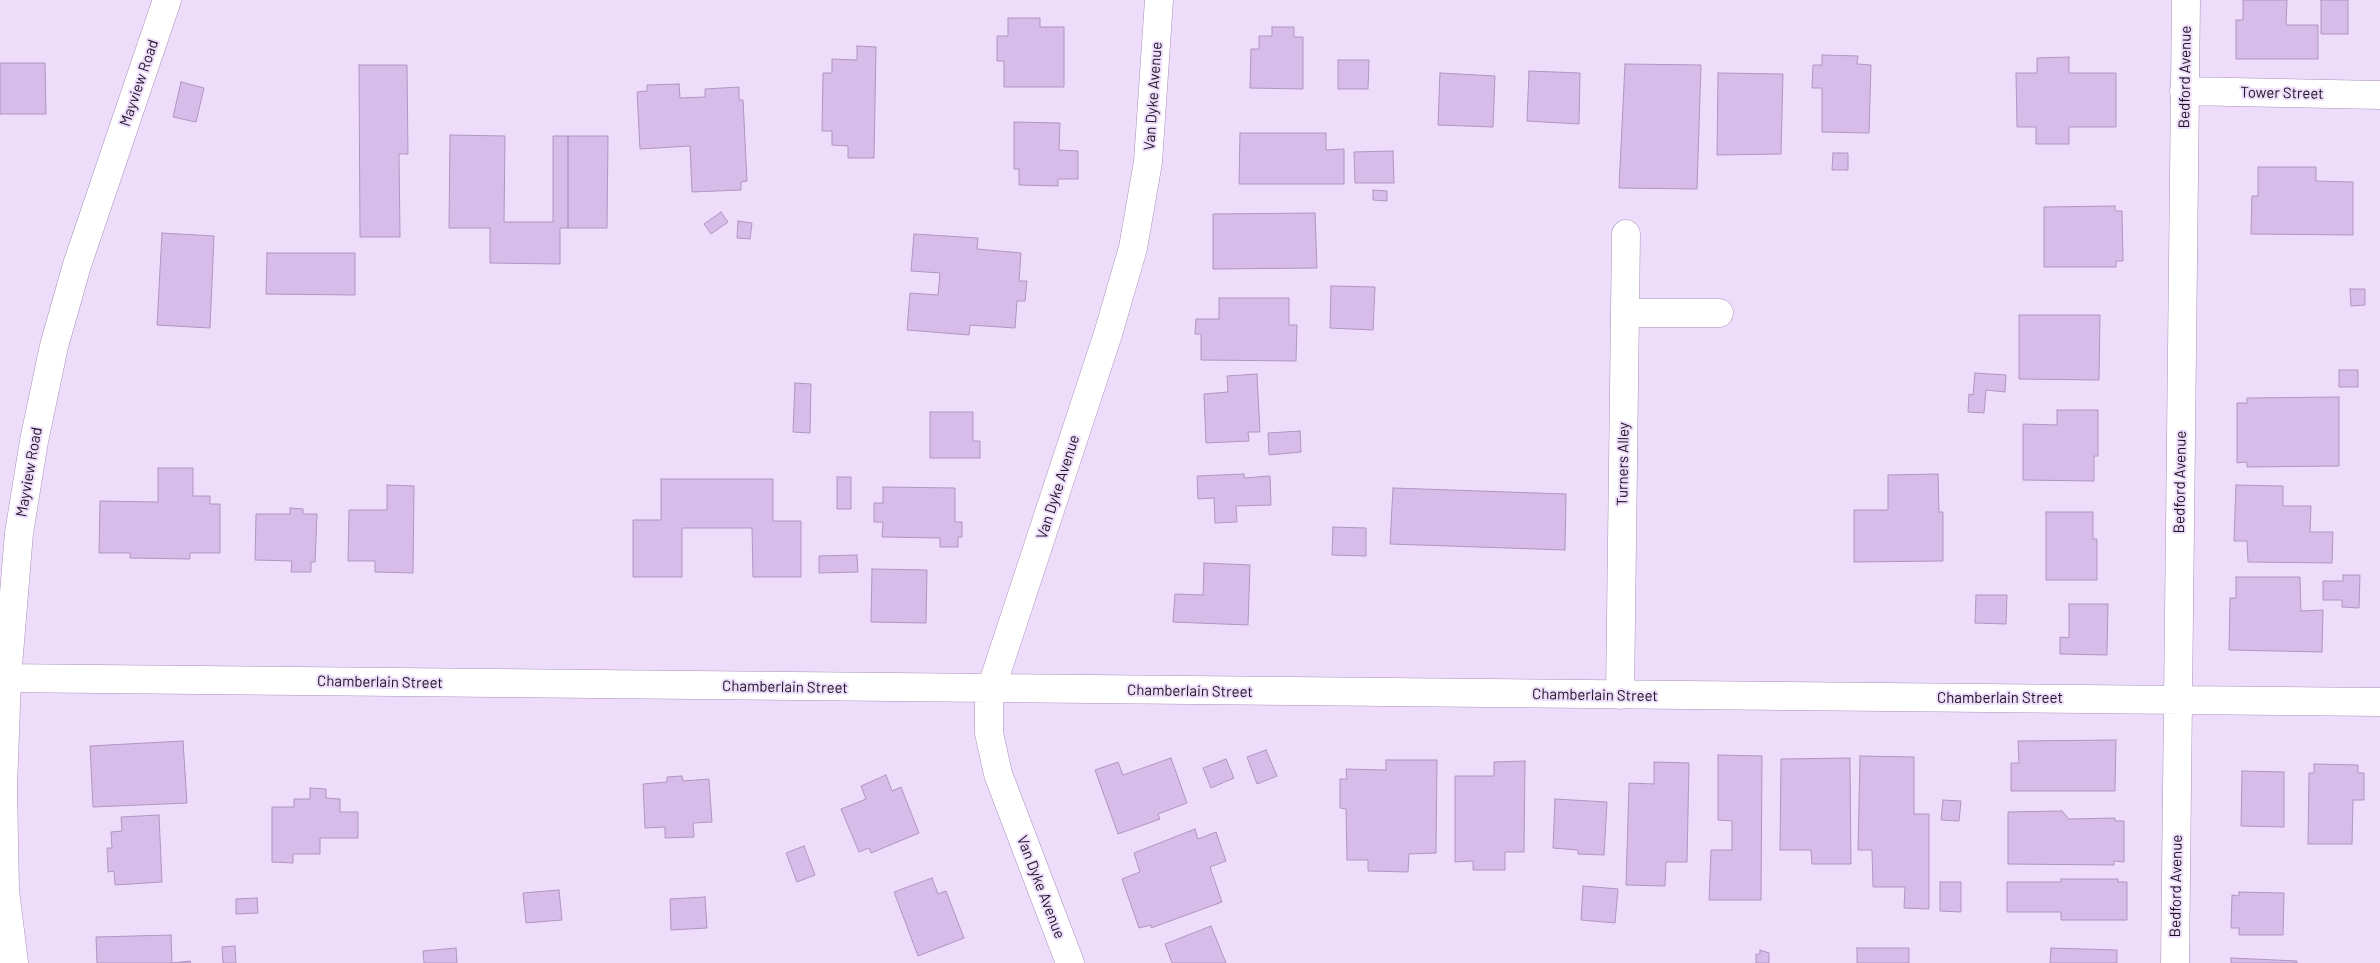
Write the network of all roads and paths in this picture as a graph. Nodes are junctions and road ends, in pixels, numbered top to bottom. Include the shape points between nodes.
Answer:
1 (167, 0) edge
2 (1159, 0) edge
3 (2186, 0) edge
4 (2184, 91) junction
5 (2380, 95) edge
6 (1626, 234) dead end
7 (1626, 313) junction
8 (1719, 313) dead end
9 (4, 678) edge
10 (992, 689) junction
11 (1620, 695) junction
12 (2178, 699) junction
13 (2380, 702) edge
14 (14, 963) edge
15 (1070, 963) edge
16 (2175, 963) edge

1 - 9 street, Mayview Road via 77,265 54,346 19,533
2 - 10 street, Van Dyke Avenue via 1148,162 1133,248
3 - 4 street, Bedford Avenue
4 - 5 street, Tower Street
4 - 12 street, Bedford Avenue
6 - 7 street, Turners Alley
7 - 8 street
7 - 11 street, Turners Alley
9 - 10 street, Chamberlain Street
9 - 14 street, Mayview Road via 5,871
10 - 11 street, Chamberlain Street
10 - 15 street, Van Dyke Avenue via 988,721 994,759
11 - 12 street, Chamberlain Street
12 - 13 street, Chamberlain Street
12 - 16 street, Bedford Avenue

